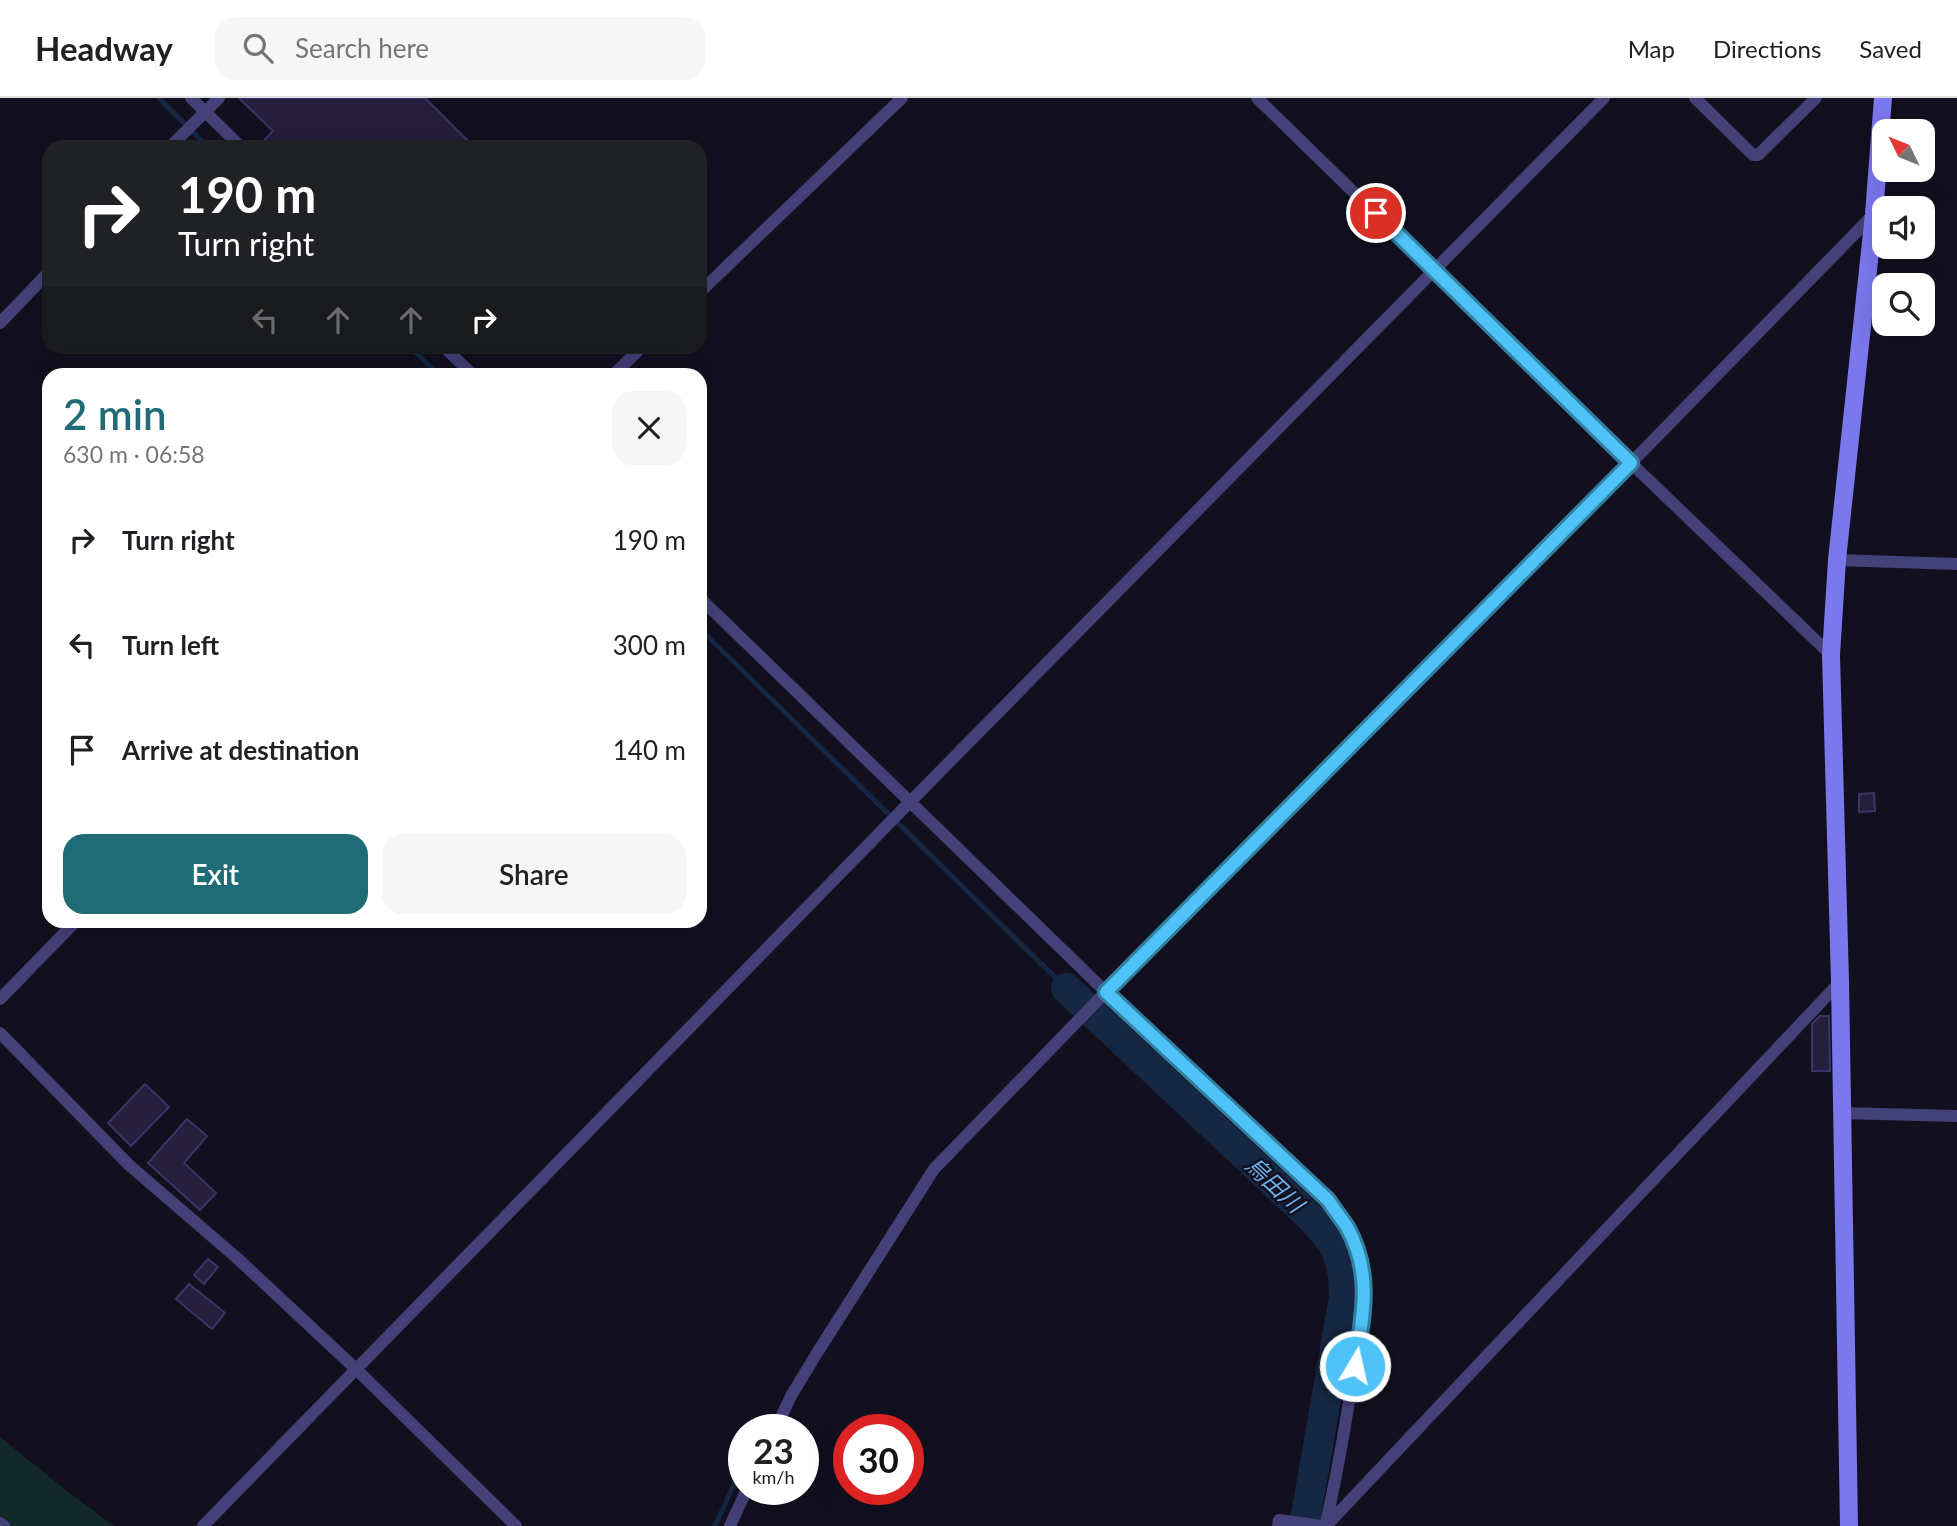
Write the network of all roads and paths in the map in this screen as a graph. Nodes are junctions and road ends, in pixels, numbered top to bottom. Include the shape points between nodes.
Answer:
1 (191, 98) edge
2 (219, 98) edge
3 (902, 98) edge
4 (1257, 98) edge
5 (1604, 98) edge
6 (1695, 98) edge
7 (1816, 98) edge
8 (1883, 98) edge
9 (205, 112) junction
10 (177, 140) edge
11 (234, 140) edge
12 (1875, 196) edge
13 (1872, 216) edge
14 (1872, 233) edge
15 (1435, 270) junction
16 (42, 279) edge
17 (707, 285) edge
18 (0, 323) edge
19 (451, 354) edge
20 (635, 354) edge
21 (466, 368) edge
22 (620, 368) edge
23 (1631, 463) junction
24 (1837, 560) junction
25 (1957, 564) edge
26 (707, 605) edge
27 (1831, 655) junction
28 (907, 805) junction
29 (69, 928) edge
30 (1840, 982) junction
31 (1103, 995) junction
32 (0, 999) edge
33 (0, 1034) edge
34 (1841, 1113) junction
35 (1957, 1116) edge
36 (357, 1370) junction
37 (783, 1414) edge
38 (740, 1505) edge
39 (1282, 1523) edge
40 (204, 1526) edge
41 (516, 1526) edge
42 (730, 1526) edge
43 (1322, 1526) edge
44 (1849, 1526) edge

1 - 9 street
2 - 9 street
3 - 17 street
4 - 15 street
5 - 15 street
6 - 7 street via 1753,155
8 - 12 street
9 - 10 street
9 - 11 street
13 - 23 street
14 - 24 street
15 - 23 street
15 - 28 street
16 - 18 street
19 - 21 street
20 - 22 street
23 - 27 street
23 - 31 street
24 - 25 street
24 - 27 street
26 - 28 street
27 - 30 street
28 - 31 street
28 - 36 street
29 - 32 street
30 - 34 street
30 - 43 street
31 - 37 street via 934,1170
31 - 43 street via 1328,1200 1360,1257 1363,1318 1336,1486
33 - 36 street via 129,1166
34 - 35 street
34 - 44 street
36 - 40 street
36 - 41 street
38 - 42 street
39 - 43 street

